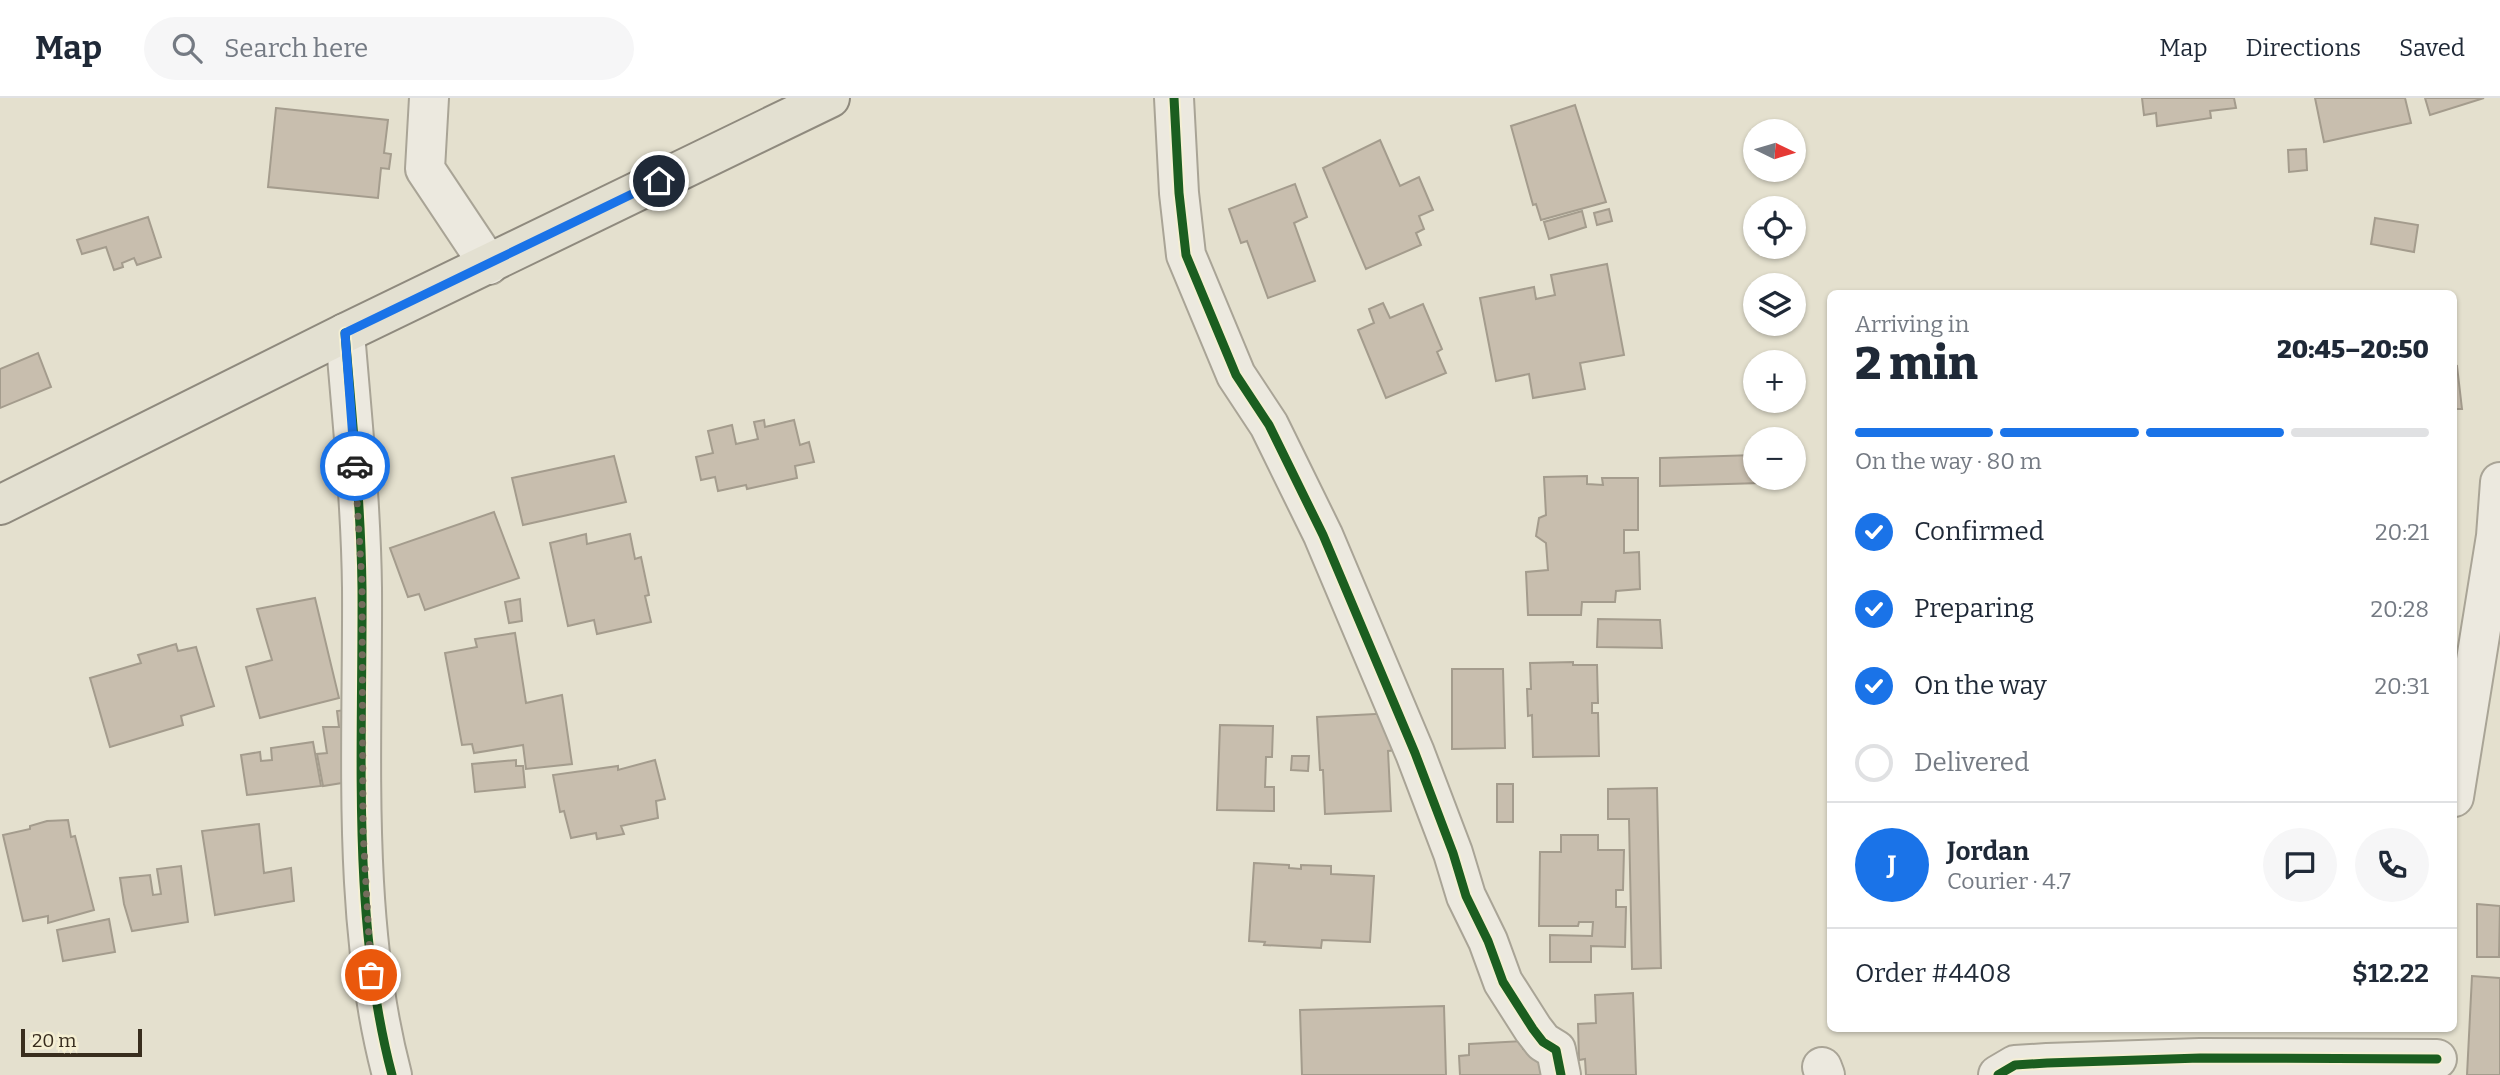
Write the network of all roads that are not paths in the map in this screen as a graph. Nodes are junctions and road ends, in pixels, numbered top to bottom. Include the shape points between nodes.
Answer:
1 (429, 98) edge
2 (830, 98) edge
3 (1174, 98) edge
4 (489, 265) junction
5 (345, 333) junction
6 (2500, 482) edge
7 (0, 505) edge
8 (2457, 778) edge
9 (2437, 1054) edge
10 (392, 1075) edge
11 (1561, 1075) edge
12 (1998, 1075) edge

1 - 4 street via 425,169
2 - 4 main road
3 - 11 street via 1186,255 1236,375 1269,425 1323,535 1415,753 1466,897 1503,982 1543,1042 1556,1050
4 - 5 main road
5 - 7 main road
5 - 10 street via 362,583 363,830 370,962
6 - 8 street via 2496,536
9 - 12 street via 2047,1063 2015,1065

